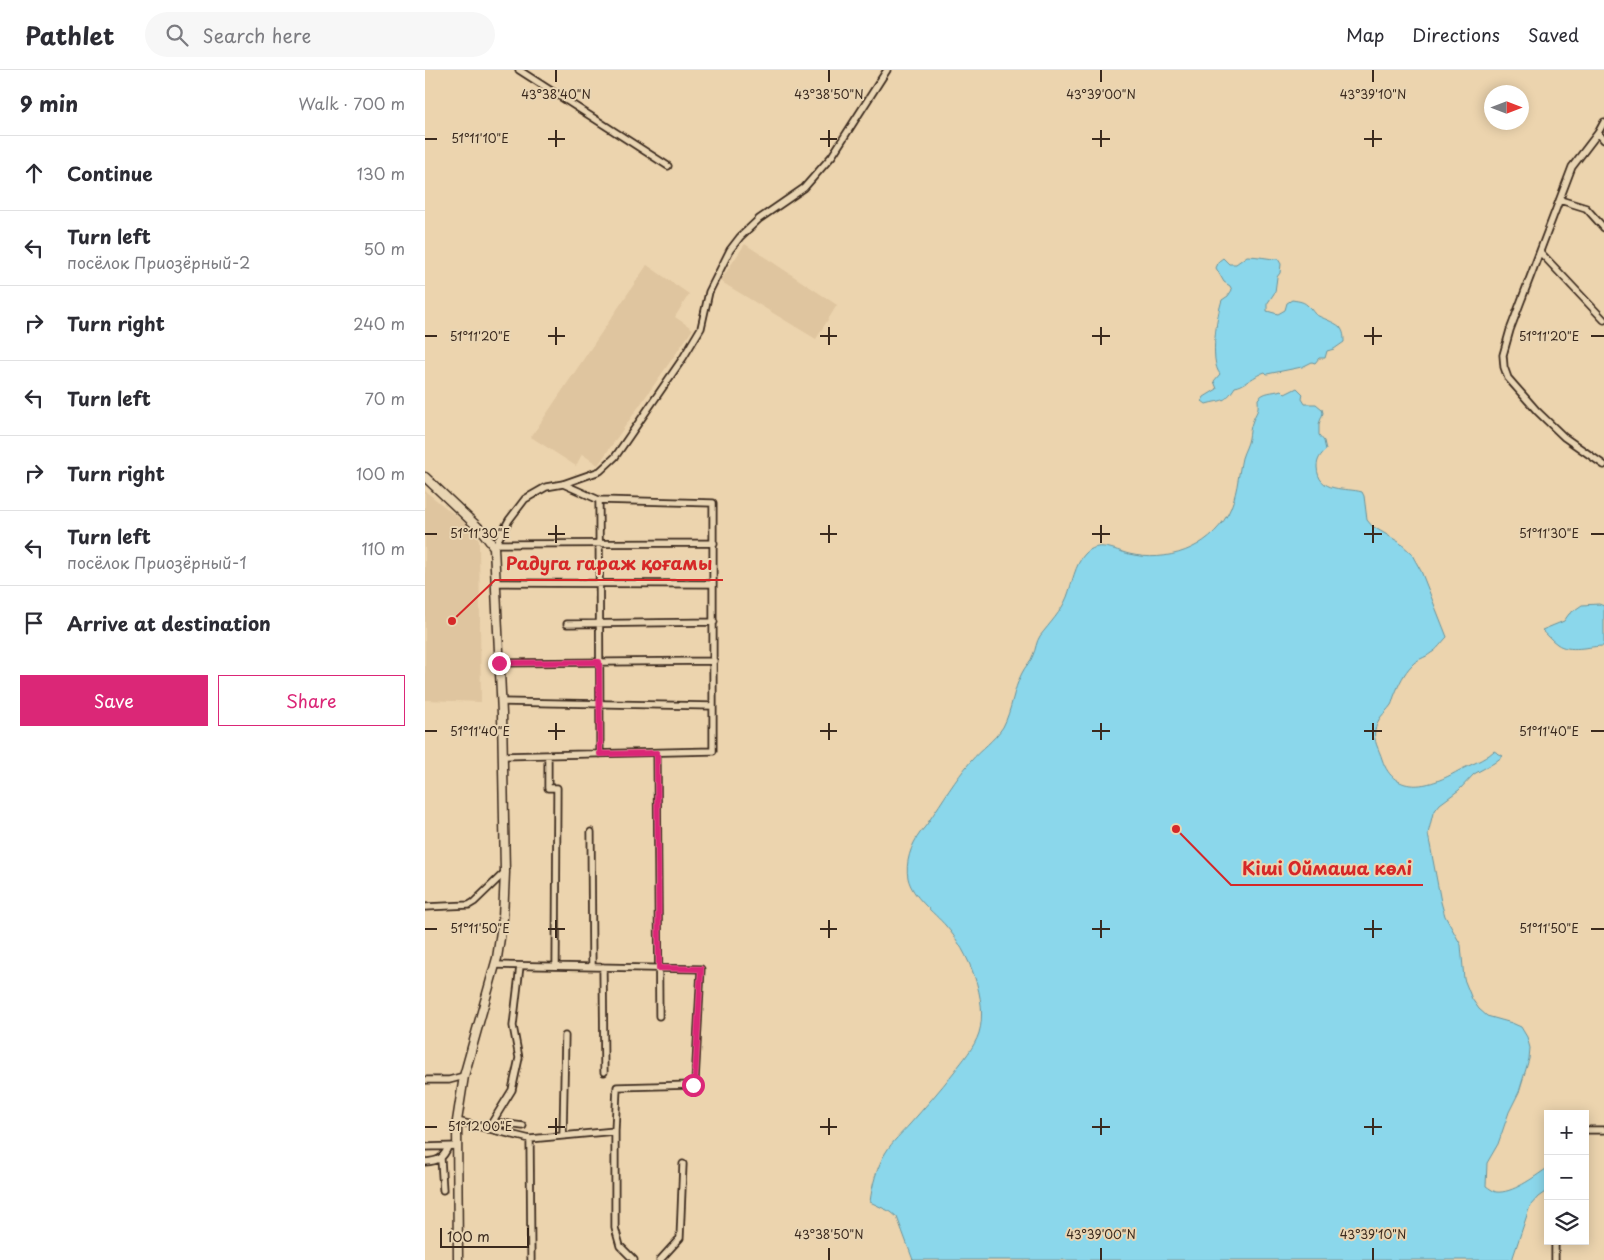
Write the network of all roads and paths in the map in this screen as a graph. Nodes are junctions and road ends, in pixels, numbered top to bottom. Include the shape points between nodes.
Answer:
1 (519, 70) edge
2 (887, 70) edge
3 (1604, 122) edge
4 (1598, 133) junction
5 (1604, 140) edge
6 (668, 166) dead end
7 (1560, 200) junction
8 (1604, 228) edge
9 (1541, 252) junction
10 (1604, 320) edge
11 (1604, 465) edge
12 (425, 477) edge
13 (563, 484) junction
14 (599, 500) junction
15 (714, 543) junction
16 (599, 544) junction
17 (495, 545) junction
18 (495, 583) junction
19 (599, 584) junction
20 (713, 584) junction
21 (599, 622) junction
22 (714, 622) junction
23 (567, 624) dead end
24 (714, 661) junction
25 (599, 662) junction
26 (499, 663) junction
27 (501, 702) junction
28 (600, 704) junction
29 (713, 706) junction
30 (657, 753) junction
31 (600, 754) junction
32 (548, 755) junction
33 (503, 756) junction
34 (591, 832) dead end
35 (505, 872) junction
36 (425, 908) edge
37 (495, 965) junction
38 (520, 966) junction
39 (556, 966) junction
40 (592, 967) junction
41 (603, 967) junction
42 (659, 968) junction
43 (659, 1016) dead end
44 (565, 1036) dead end
45 (604, 1072) dead end
46 (464, 1076) junction
47 (425, 1080) edge
48 (457, 1121) junction
49 (493, 1122) junction
50 (523, 1126) dead end
51 (488, 1129) junction
52 (1589, 1130) edge
53 (1604, 1130) edge
54 (615, 1131) junction
55 (563, 1135) junction
56 (530, 1138) junction
57 (457, 1146) junction
58 (425, 1147) edge
59 (448, 1147) junction
60 (441, 1160) junction
61 (425, 1162) edge
62 (683, 1164) dead end
63 (443, 1190) dead end
64 (1555, 1245) edge
65 (458, 1260) edge
66 (531, 1260) edge
67 (634, 1260) edge
68 (661, 1260) edge
69 (1555, 1260) edge

1 - 6 street
2 - 13 street via 832,156 804,188 759,219 730,250 709,292 701,328 608,465
3 - 4 street
4 - 5 street
4 - 7 street via 1572,167
7 - 8 street via 1585,208
7 - 9 street
9 - 10 street
9 - 11 street via 1510,330 1503,355 1504,366 1508,378 1537,411 1564,437
12 - 17 street
13 - 14 street
13 - 17 street via 545,487 525,499
14 - 15 street via 713,503
14 - 16 street
15 - 16 street
15 - 20 street
16 - 17 street
16 - 19 street
17 - 18 street
18 - 19 street
18 - 26 street
19 - 20 street
19 - 21 street
20 - 22 street
21 - 22 street
21 - 23 street
21 - 25 street
22 - 24 street
24 - 25 street
24 - 29 street
25 - 26 street
25 - 28 street
26 - 27 street
27 - 28 street
27 - 33 street
28 - 29 street
28 - 31 street
29 - 30 street via 713,752
30 - 31 street
30 - 42 street
31 - 32 street
32 - 33 street
32 - 39 street via 548,788 557,788
33 - 35 street
34 - 40 street
35 - 36 street via 469,905
35 - 37 street via 503,918
37 - 38 street
37 - 46 street
38 - 39 street
38 - 49 street via 513,1026 519,1058 512,1090
39 - 40 street
40 - 41 street
41 - 42 street
41 - 45 street
42 - 43 street
42 - 54 street via 701,969 695,1082 693,1085 617,1087
44 - 55 street
46 - 47 street
46 - 48 street
48 - 51 street
48 - 57 street
49 - 50 street
49 - 51 street
51 - 56 street
52 - 53 street
54 - 55 street
54 - 67 street via 615,1228 620,1246
55 - 56 street
56 - 66 street
57 - 59 street
57 - 65 street
58 - 59 street
59 - 60 street
60 - 61 street
60 - 63 street
62 - 68 street via 680,1238
64 - 69 street

